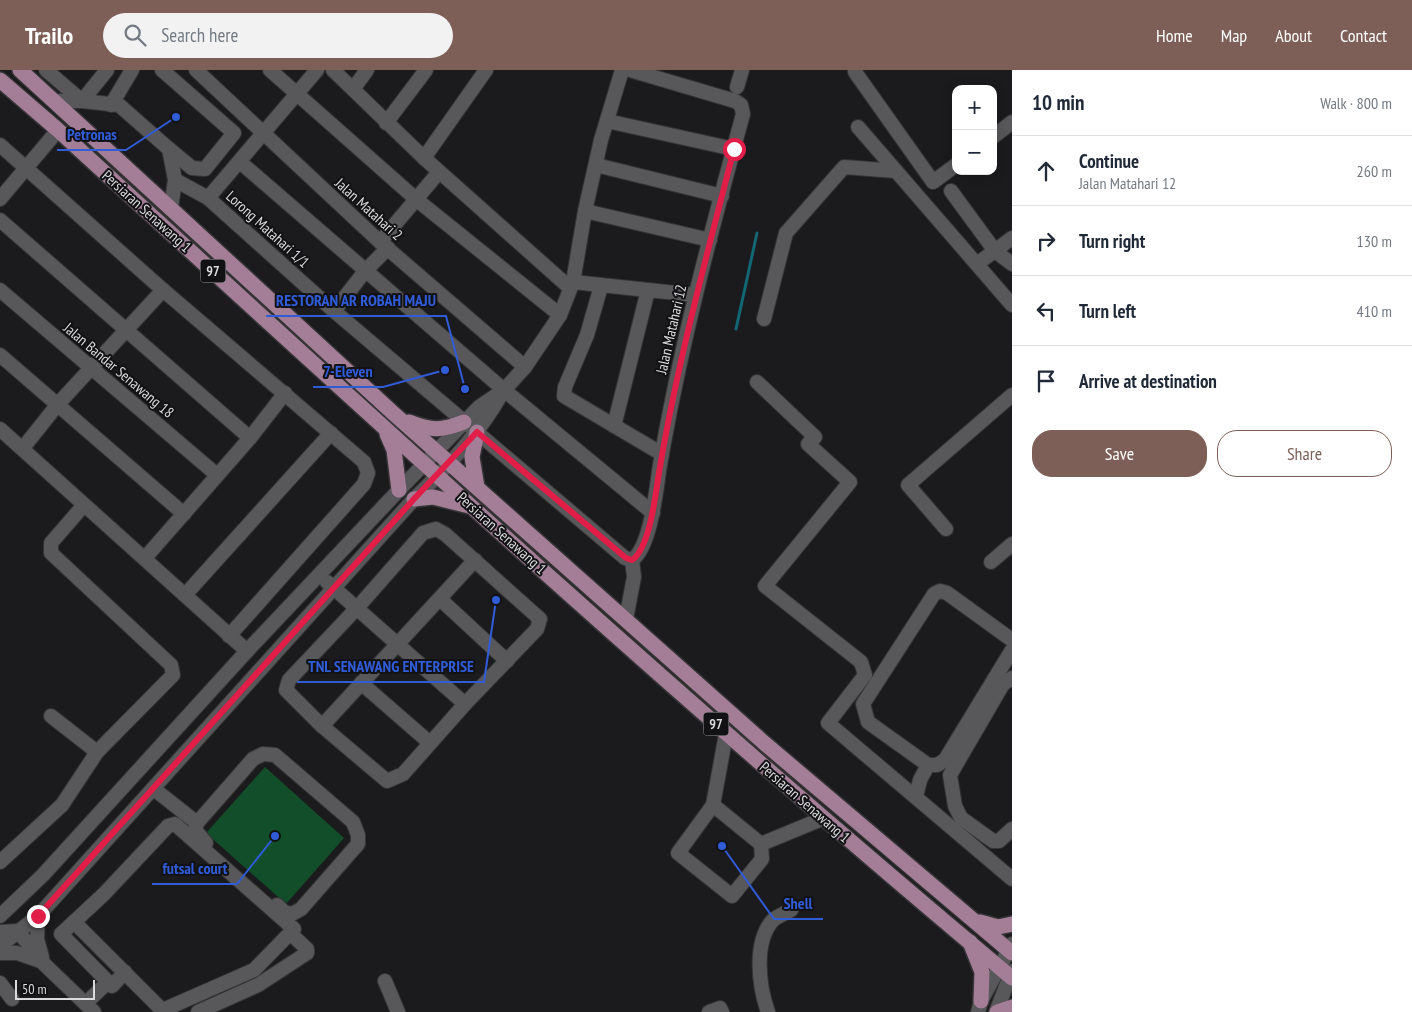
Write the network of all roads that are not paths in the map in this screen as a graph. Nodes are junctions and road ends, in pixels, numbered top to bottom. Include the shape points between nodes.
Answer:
1 (20, 70) edge
2 (46, 70) edge
3 (107, 70) edge
4 (132, 70) edge
5 (162, 70) edge
6 (196, 70) edge
7 (270, 70) edge
8 (318, 70) edge
9 (333, 70) edge
10 (367, 70) edge
11 (426, 70) edge
12 (486, 70) edge
13 (622, 70) edge
14 (630, 70) edge
15 (742, 70) edge
16 (856, 72) dead end
17 (670, 76) edge
18 (0, 80) edge
19 (737, 87) dead end
20 (353, 89) junction
21 (297, 93) junction
22 (54, 101) junction
23 (82, 101) junction
24 (111, 104) junction
25 (607, 122) junction
26 (1012, 122) edge
27 (386, 123) junction
28 (858, 127) dead end
29 (58, 130) junction
30 (263, 133) junction
31 (997, 134) edge
32 (0, 145) edge
33 (170, 149) junction
34 (734, 149) junction
35 (424, 158) junction
36 (240, 162) junction
37 (596, 165) junction
38 (26, 168) junction
39 (952, 168) edge
40 (896, 171) junction
41 (439, 172) junction
42 (175, 180) junction
43 (951, 191) dead end
44 (722, 196) junction
45 (208, 198) junction
46 (0, 199) edge
47 (417, 200) junction
48 (171, 208) junction
49 (585, 211) junction
50 (0, 220) edge
51 (1012, 238) edge
52 (710, 240) junction
53 (384, 245) junction
54 (995, 250) junction
55 (977, 264) junction
56 (1012, 264) edge
57 (366, 270) junction
58 (572, 285) junction
59 (601, 286) junction
60 (0, 290) edge
61 (163, 290) junction
62 (648, 290) junction
63 (696, 295) junction
64 (1012, 305) edge
65 (334, 311) junction
66 (560, 315) junction
67 (764, 319) dead end
68 (127, 331) junction
69 (0, 355) edge
70 (525, 366) junction
71 (92, 368) junction
72 (757, 382) dead end
73 (504, 390) junction
74 (285, 393) junction
75 (1012, 395) edge
76 (58, 404) junction
77 (399, 417) junction
78 (464, 422) junction
79 (383, 426) junction
80 (614, 426) junction
81 (0, 429) edge
82 (477, 432) junction
83 (332, 433) junction
84 (250, 438) junction
85 (23, 448) junction
86 (437, 452) junction
87 (662, 454) junction
88 (450, 463) junction
89 (424, 464) junction
90 (217, 475) junction
91 (438, 476) junction
92 (477, 486) junction
93 (399, 490) junction
94 (414, 499) junction
95 (84, 505) junction
96 (473, 507) junction
97 (653, 513) junction
98 (184, 514) junction
99 (946, 529) dead end
100 (1012, 544) edge
101 (145, 558) junction
102 (475, 560) junction
103 (632, 560) junction
104 (991, 562) dead end
105 (319, 575) junction
106 (334, 588) junction
107 (185, 595) junction
108 (440, 599) junction
109 (357, 608) junction
110 (626, 619) junction
111 (229, 636) junction
112 (1012, 640) edge
113 (398, 644) junction
114 (1012, 650) edge
115 (247, 651) junction
116 (507, 661) junction
117 (1012, 678) edge
118 (362, 684) junction
119 (465, 704) junction
120 (51, 716) dead end
121 (322, 726) junction
122 (726, 734) junction
123 (430, 743) junction
124 (97, 752) junction
125 (928, 765) junction
126 (154, 790) junction
127 (916, 796) junction
128 (714, 806) junction
129 (824, 818) junction
130 (197, 824) junction
131 (1012, 829) edge
132 (761, 844) junction
133 (0, 862) edge
134 (1012, 879) edge
135 (791, 910) dead end
136 (0, 916) edge
137 (38, 916) junction
138 (976, 921) junction
139 (74, 922) junction
140 (1012, 924) edge
141 (18, 931) junction
142 (0, 932) edge
143 (290, 934) junction
144 (969, 941) junction
145 (0, 946) edge
146 (1011, 949) edge
147 (0, 953) edge
148 (43, 963) junction
149 (125, 972) junction
150 (1008, 973) edge
151 (385, 981) dead end
152 (108, 982) junction
153 (0, 983) edge
154 (12, 999) dead end
155 (90, 1007) edge
156 (980, 1007) edge
157 (1012, 1007) edge
158 (163, 1011) edge
159 (198, 1012) edge
160 (398, 1012) edge
161 (709, 1012) edge
162 (722, 1012) edge
163 (768, 1012) edge
164 (997, 1012) edge

1 - 22 main road, Persiaran Senawang 1 / 97
2 - 23 street
3 - 23 street
4 - 24 street
5 - 33 street via 234,133 205,169 192,168
6 - 30 street, Jalan Matahari 2
7 - 21 street
8 - 21 street
9 - 20 street
10 - 20 street
11 - 27 street
12 - 35 street
13 - 25 street
14 - 17 street
15 - 19 street
16 - 39 street via 933,182
17 - 34 street, Jalan Matahari 12 via 741,104 743,114
18 - 29 main road, Persiaran Senawang 1 / 97
20 - 27 street
21 - 30 street
21 - 47 street
22 - 23 street
22 - 48 main road, Persiaran Senawang 1 / 97
23 - 24 street
24 - 33 street via 120,105
25 - 34 street
25 - 37 street
26 - 31 street
27 - 35 street
28 - 40 street
29 - 38 street
29 - 79 main road, Persiaran Senawang 1 / 97
30 - 36 street
30 - 53 street, Jalan Matahari 2
32 - 38 street
33 - 42 street
34 - 44 street, Jalan Matahari 12
35 - 41 street
36 - 45 street
36 - 57 street
37 - 44 street
37 - 49 street
38 - 46 street
38 - 61 street
40 - 55 street
40 - 67 street via 844,168 786,233
41 - 47 street
41 - 58 street
42 - 45 street, Lorong Matahari 1/1
42 - 48 street
43 - 54 street
44 - 52 street, Jalan Matahari 12
45 - 65 street, Lorong Matahari 1/1
47 - 53 street
47 - 66 street
48 - 77 main road, Persiaran Senawang 1 / 97
49 - 52 street
49 - 58 street
50 - 68 street
51 - 54 street
52 - 63 street, Jalan Matahari 12
53 - 57 street
53 - 70 street, Jalan Matahari 2
54 - 55 street
54 - 56 street
55 - 64 street
57 - 65 street
57 - 73 street
58 - 59 street
58 - 66 street
59 - 62 street
59 - 80 street via 587,335 564,387 564,396
60 - 71 street, Jalan Bandar Senawang 18
61 - 68 street
61 - 74 street
62 - 63 street
62 - 80 street
63 - 87 street, Jalan Matahari 12
65 - 78 street, Lorong Matahari 1/1
66 - 70 street
68 - 71 street
68 - 84 street
69 - 76 street
70 - 73 street
71 - 76 street
71 - 90 street, Jalan Bandar Senawang 18
72 - 127 street via 814,437 808,444 850,482 765,586 861,662 865,675 828,723
73 - 78 street
73 - 82 street
73 - 97 street
74 - 83 street
74 - 84 street
75 - 99 street via 908,485
76 - 85 street
76 - 98 street
77 - 78 main road via 425,428 444,430
77 - 86 main road, Persiaran Senawang 1 / 97
78 - 82 street, Lorong Matahari 1/1
78 - 86 street
79 - 89 main road, Persiaran Senawang 1 / 97
79 - 93 main road via 394,450
80 - 87 street
81 - 85 street
82 - 88 street
82 - 92 main road via 472,457
82 - 103 street, Lorong Matahari 1/1
83 - 107 street
83 - 111 street via 364,462 368,473 364,484
84 - 90 street
85 - 95 street
86 - 88 main road, Persiaran Senawang 1 / 97
86 - 89 street
87 - 97 street, Jalan Matahari 12
88 - 91 street
88 - 92 main road, Persiaran Senawang 1 / 97
89 - 91 main road, Persiaran Senawang 1 / 97
89 - 93 street
90 - 98 street
91 - 94 street
91 - 96 main road, Persiaran Senawang 1 / 97
92 - 110 main road, Persiaran Senawang 1 / 97
93 - 105 street
94 - 96 main road via 447,499
94 - 106 street
95 - 101 street
95 - 124 street via 51,543 51,553 171,666 174,675
96 - 122 main road, Persiaran Senawang 1 / 97
97 - 103 street, Jalan Matahari 12 via 639,555
98 - 101 street
100 - 104 street
101 - 107 street
102 - 108 street
102 - 109 street via 436,529 423,533
102 - 116 street via 540,619 537,629
103 - 110 street via 634,577
105 - 106 street
105 - 115 street
106 - 109 street
106 - 126 street
107 - 111 street
108 - 113 street
108 - 116 street
109 - 113 street
109 - 121 street via 289,680 286,690
110 - 138 main road, Persiaran Senawang 1 / 97 via 763,742
111 - 115 street
112 - 125 street via 947,593 940,591 934,594 863,704 868,722
113 - 118 street
113 - 119 street
114 - 125 street via 945,760
115 - 136 street via 43,876
116 - 119 street
117 - 131 street via 1004,684 950,775 960,818 993,841 999,841
118 - 121 street
118 - 123 street
119 - 123 street
120 - 124 street
121 - 123 street via 387,781 403,774
122 - 128 street
122 - 129 main road, Persiaran Senawang 1 / 97
124 - 133 street via 62,805
125 - 127 street
126 - 130 street
126 - 137 street
127 - 134 street
128 - 132 street
128 - 132 street via 678,853 732,896 762,860
129 - 132 street
129 - 144 main road, Persiaran Senawang 1 / 97
130 - 130 street via 253,760 263,754 275,755 353,822 358,844 301,909 292,914 284,912 200,838 195,830
135 - 163 street via 774,920 762,941 761,977
137 - 141 street
137 - 148 street via 37,939
138 - 140 main road via 998,927
138 - 146 main road, Persiaran Senawang 1 / 97
139 - 143 street via 168,826 175,824 293,927
139 - 149 street
139 - 152 street via 61,934
141 - 142 street
141 - 145 street
141 - 148 street
143 - 158 street via 254,970
143 - 159 street via 307,949 307,953 258,985
144 - 150 main road, Persiaran Senawang 1 / 97
144 - 156 main road via 982,972
146 - 150 street
147 - 148 street via 18,953
148 - 155 street
149 - 152 street via 112,986
149 - 158 street
150 - 156 street
150 - 164 street
151 - 160 street
152 - 155 street
153 - 154 street
157 - 164 main road
161 - 162 street via 720,1008

